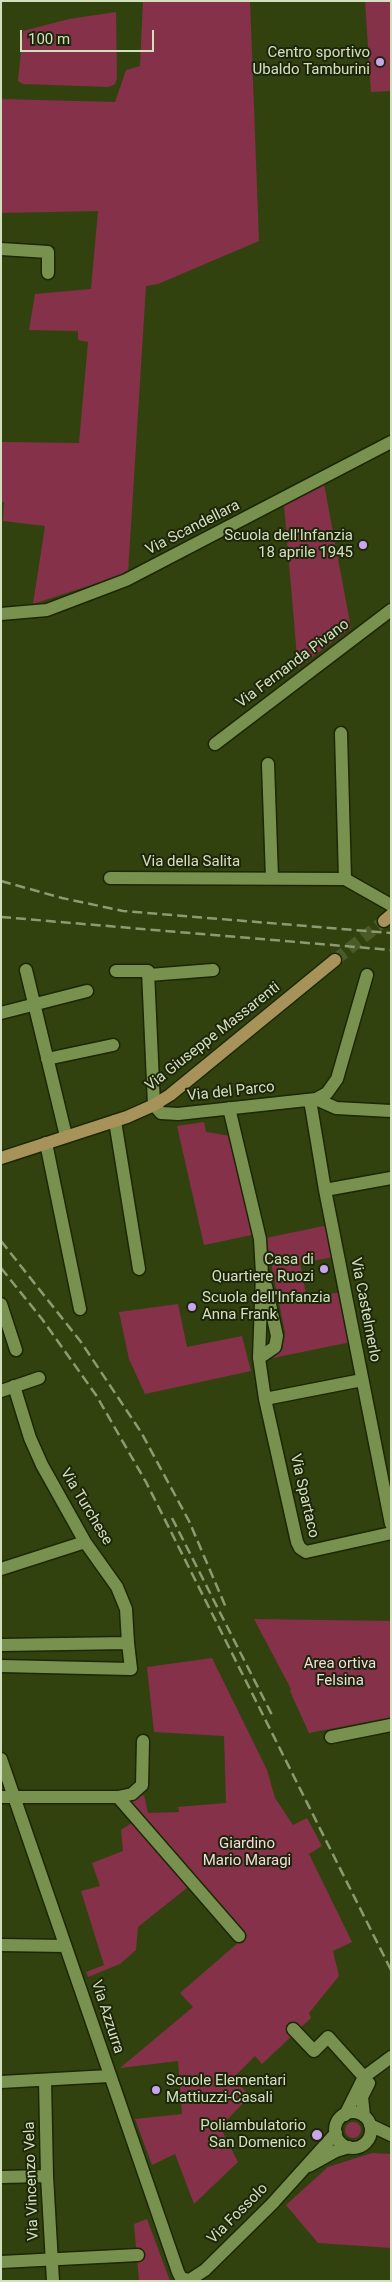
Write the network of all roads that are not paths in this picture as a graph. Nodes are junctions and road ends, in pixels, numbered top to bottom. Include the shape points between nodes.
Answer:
1 (1, 250) edge
2 (48, 272) dead end
3 (391, 442) edge
4 (391, 610) edge
5 (1, 614) edge
6 (341, 733) dead end
7 (215, 744) dead end
8 (268, 764) dead end
9 (110, 878) dead end
10 (272, 878) junction
11 (344, 879) junction
12 (391, 905) edge
13 (334, 960) tunnel mouth
14 (26, 970) dead end
15 (213, 970) dead end
16 (116, 971) dead end
17 (149, 975) junction
18 (367, 975) dead end
19 (88, 991) dead end
20 (34, 1004) junction
21 (1, 1013) edge
22 (113, 1045) dead end
23 (47, 1059) junction
24 (313, 1099) junction
25 (154, 1105) junction
26 (229, 1108) junction
27 (391, 1111) edge
28 (114, 1121) junction
29 (66, 1136) junction
30 (46, 1143) junction
31 (1, 1158) edge
32 (391, 1178) edge
33 (325, 1190) junction
34 (139, 1269) dead end
35 (262, 1274) junction
36 (1, 1304) edge
37 (80, 1310) dead end
38 (5, 1328) edge
39 (16, 1350) dead end
40 (259, 1358) junction
41 (38, 1378) dead end
42 (362, 1380) junction
43 (14, 1386) junction
44 (1, 1391) edge
45 (265, 1398) junction
46 (391, 1524) edge
47 (391, 1533) edge
48 (85, 1542) junction
49 (1, 1569) edge
50 (128, 1643) junction
51 (1, 1644) edge
52 (1, 1666) edge
53 (391, 1725) edge
54 (331, 1737) dead end
55 (143, 1740) dead end
56 (1, 1759) edge
57 (118, 1797) junction
58 (8, 1798) edge
59 (239, 1936) dead end
60 (1, 1945) edge
61 (60, 1946) junction
62 (292, 2029) dead end
63 (391, 2057) edge
64 (380, 2066) junction
65 (109, 2076) junction
66 (364, 2077) junction
67 (46, 2080) junction
68 (1, 2082) edge
69 (345, 2115) junction
70 (367, 2120) junction
71 (336, 2133) junction
72 (391, 2135) edge
73 (391, 2139) edge
74 (368, 2140) junction
75 (349, 2147) junction
76 (308, 2166) junction
77 (1, 2176) edge
78 (47, 2176) junction
79 (138, 2255) dead end
80 (52, 2261) junction
81 (1, 2262) edge
82 (188, 2280) edge
83 (53, 2281) edge

1 - 2 street via 48,252
3 - 5 street, Via Scandellara via 126,580 47,610
4 - 7 street, Via Fernanda Pivano
6 - 11 street
8 - 10 street
9 - 10 street, Via della Salita
10 - 11 street, Via della Salita
11 - 12 street, Via della Salita
13 - 25 main road, Via Giuseppe Massarenti
14 - 20 street
15 - 17 street
16 - 17 street via 148,971
17 - 25 street
18 - 24 street via 337,1079 323,1096
19 - 20 street
20 - 21 street
20 - 23 street
22 - 23 street
23 - 29 street
24 - 26 street, Via del Parco
24 - 27 street, Via del Parco via 336,1108
24 - 33 street, Via Castelmerlo
25 - 26 street, Via del Parco via 161,1113 170,1115
25 - 28 main road, Via Giuseppe Massarenti
26 - 35 street, Via Spartaco via 260,1239
28 - 29 main road, Via Giuseppe Massarenti
28 - 34 street
29 - 30 main road, Via Giuseppe Massarenti
30 - 31 main road, Via Giuseppe Massarenti
30 - 37 street
32 - 33 street
33 - 42 street, Via Castelmerlo
35 - 40 street, Via Spartaco
35 - 40 street, Via Spartaco via 277,1336 275,1347
36 - 38 street
38 - 39 street
40 - 45 street, Via Spartaco
41 - 43 street
42 - 45 street
42 - 46 street, Via Castelmerlo
43 - 44 street
43 - 48 street, Via Turchese via 42,1465
45 - 47 street, Via Spartaco via 303,1552
48 - 49 street
48 - 50 street, Via Turchese via 117,1587 126,1609
50 - 51 street
50 - 52 street, Via Turchese via 131,1669
53 - 54 street
55 - 57 street via 142,1785 132,1794
56 - 58 street, Via Azzurra
57 - 58 street
57 - 59 street
58 - 61 street, Via Azzurra
60 - 61 street
61 - 65 street, Via Azzurra
62 - 66 street via 314,2051 328,2037
63 - 64 street
64 - 66 street
64 - 70 street via 362,2097
65 - 67 street
65 - 82 street, Via Azzurra via 178,2272 181,2278
66 - 69 street
67 - 68 street
67 - 78 street, Via Vincenzo Vela
69 - 70 street via 352,2113
69 - 71 street via 338,2122
70 - 72 street
70 - 74 street
71 - 75 street via 340,2142
71 - 76 street, Via Fossolo
73 - 74 street
74 - 75 street via 360,2147
75 - 76 street, Via Fossolo
76 - 82 street, Via Fossolo via 205,2270
77 - 78 street
78 - 80 street, Via Vincenzo Vela
79 - 80 street
80 - 81 street
80 - 83 street, Via Vincenzo Vela

